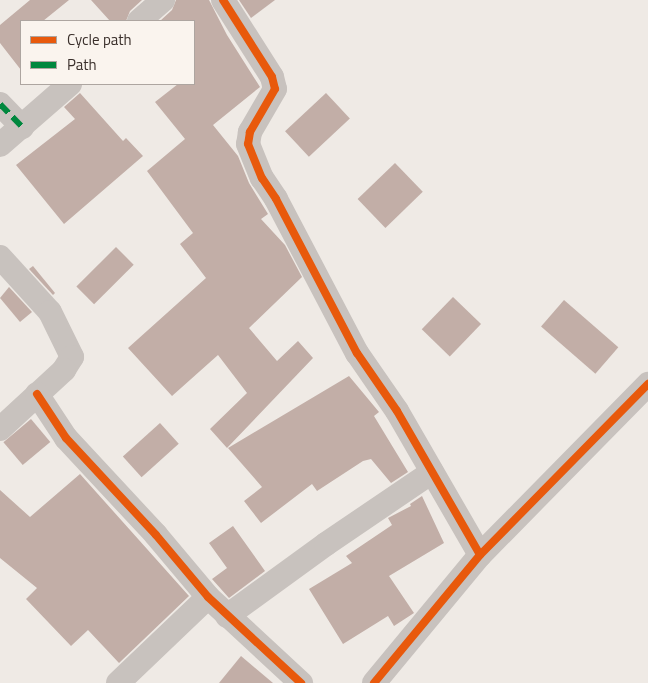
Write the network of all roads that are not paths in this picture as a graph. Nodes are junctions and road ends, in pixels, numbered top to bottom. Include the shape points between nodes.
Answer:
1 (163, 0) edge
2 (223, 0) edge
3 (140, 20) edge
4 (69, 85) edge
5 (0, 104) edge
6 (22, 127) junction
7 (0, 145) edge
8 (0, 257) edge
9 (648, 384) edge
10 (36, 394) junction
11 (0, 429) edge
12 (432, 472) junction
13 (480, 554) junction
14 (208, 597) junction
15 (227, 616) junction
16 (118, 683) edge
17 (300, 683) edge
18 (374, 683) edge

1 - 3 street
2 - 12 street via 272,77 275,90 252,123 248,144 252,156 357,353
4 - 6 street
5 - 6 street
6 - 7 street
8 - 10 street via 50,312 72,356 64,370
9 - 13 street
10 - 11 street
10 - 14 street via 66,438 156,535
12 - 13 street
12 - 15 street
13 - 18 street
14 - 15 street
14 - 16 street
15 - 17 street

